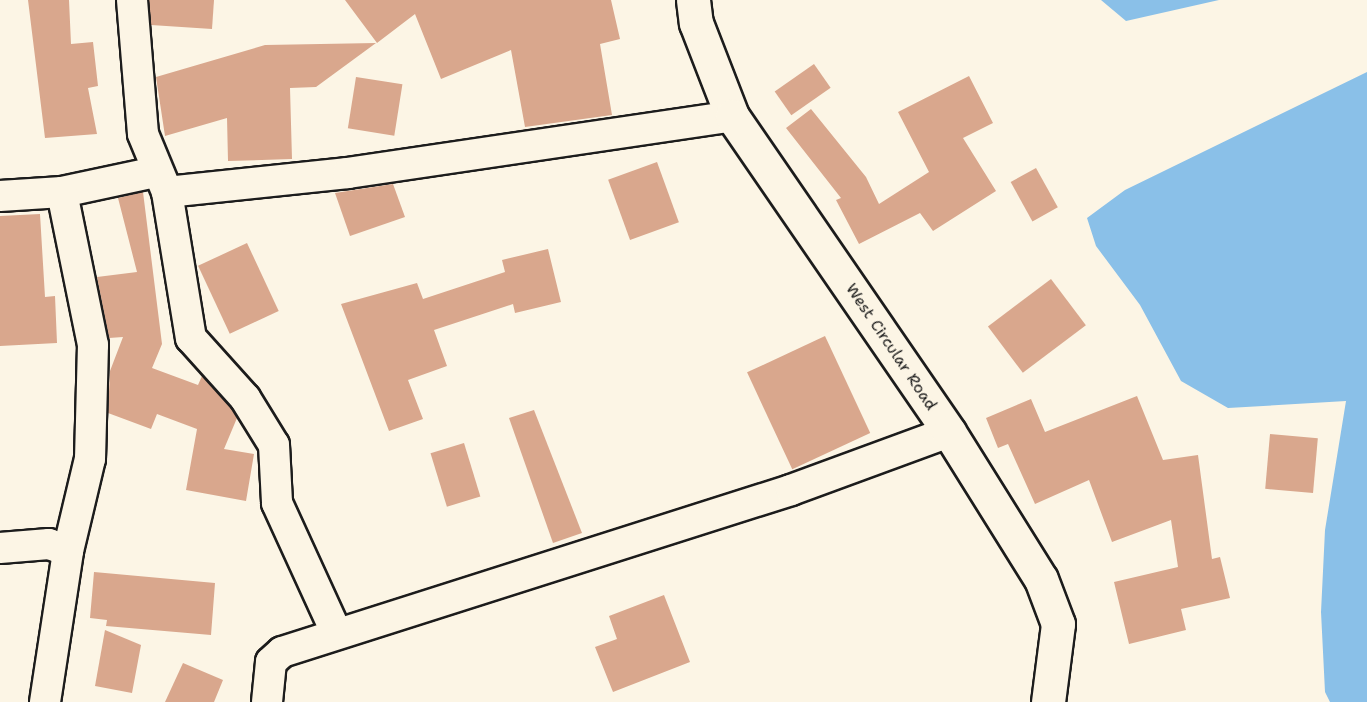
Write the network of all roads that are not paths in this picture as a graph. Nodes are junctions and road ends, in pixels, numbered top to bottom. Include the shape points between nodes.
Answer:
1 (132, 0) edge
2 (693, 0) edge
3 (732, 116) junction
4 (161, 182) junction
5 (62, 192) junction
6 (0, 196) edge
7 (949, 432) junction
8 (0, 548) edge
9 (68, 551) junction
10 (337, 634) junction
11 (45, 702) edge
12 (267, 702) edge
13 (1048, 702) edge

1 - 4 street via 143,134
2 - 3 street, West Circular Road via 696,23
3 - 4 street via 348,173
3 - 7 street, West Circular Road
4 - 5 street
4 - 10 street via 191,338 245,398 274,445 277,503
5 - 6 street
5 - 9 street via 93,345 90,459
7 - 10 street via 791,490
7 - 13 street, West Circular Road via 1041,579 1054,615
8 - 9 street via 49,544
9 - 11 street
10 - 12 street via 282,652 271,662

